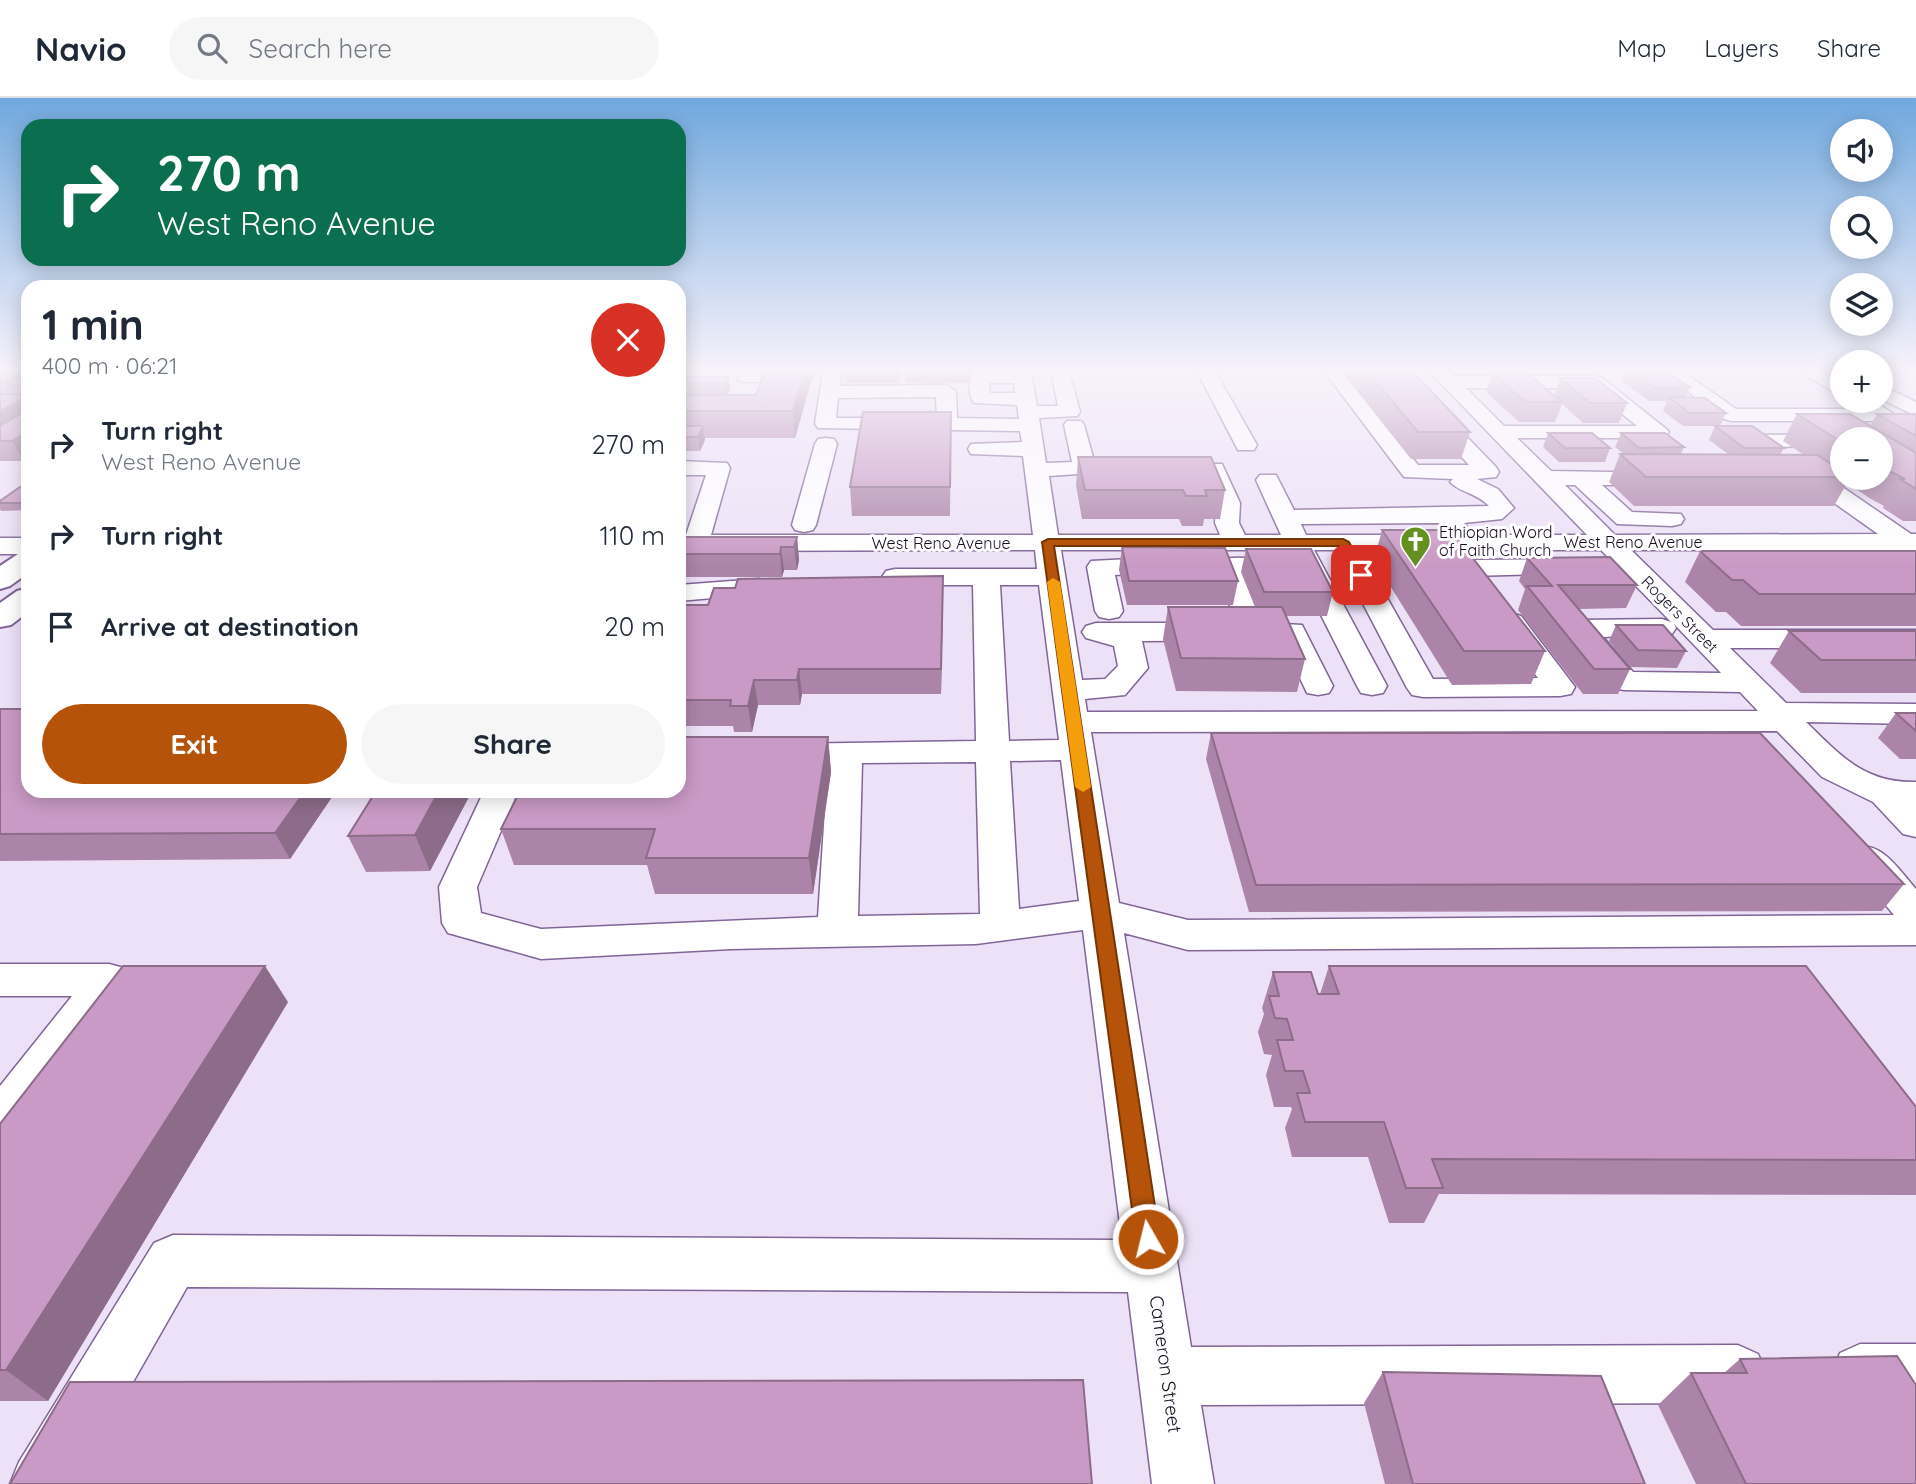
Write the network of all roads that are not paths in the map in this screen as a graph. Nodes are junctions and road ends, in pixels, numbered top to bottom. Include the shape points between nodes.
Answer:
1 (1031, 436) edge
2 (1079, 436) edge
3 (1240, 436) edge
4 (1384, 436) edge
5 (1453, 436) edge
6 (1503, 436) edge
7 (1556, 436) edge
8 (1598, 436) edge
9 (1576, 437) junction
10 (1830, 440) edge
11 (1545, 442) dead end
12 (826, 444) dead end
13 (1246, 446) dead end
14 (979, 449) dead end
15 (1603, 450) edge
16 (1034, 460) junction
17 (686, 468) edge
18 (1173, 469) edge
19 (1488, 472) junction
20 (1542, 475) junction
21 (1581, 478) junction
22 (1677, 478) edge
23 (1786, 478) edge
24 (1814, 478) junction
25 (1268, 480) dead end
26 (1462, 482) dead end
27 (1285, 517) junction
28 (1830, 518) dead end
29 (1708, 519) dead end
30 (804, 525) junction
31 (981, 526) dead end
32 (1871, 528) junction
33 (951, 534) junction
34 (1912, 536) edge
35 (1343, 542) junction
36 (1459, 542) junction
37 (1608, 542) junction
38 (1662, 542) junction
39 (687, 543) edge
40 (758, 543) junction
41 (0, 546) edge
42 (21, 546) edge
43 (1231, 554) junction
44 (1303, 554) junction
45 (21, 565) edge
46 (1633, 566) junction
47 (869, 577) edge
48 (986, 577) junction
49 (0, 580) edge
50 (21, 583) edge
51 (789, 583) edge
52 (1055, 591) junction
53 (686, 592) edge
54 (0, 599) edge
55 (21, 602) edge
56 (0, 618) edge
57 (1107, 622) junction
58 (1255, 632) junction
59 (1699, 634) junction
60 (1916, 639) edge
61 (1749, 683) junction
62 (1318, 686) dead end
63 (1372, 686) dead end
64 (1916, 714) edge
65 (1782, 717) junction
66 (1073, 721) junction
67 (1264, 722) junction
68 (1629, 722) junction
69 (1685, 722) junction
70 (992, 752) junction
71 (1713, 753) edge
72 (748, 754) edge
73 (1274, 754) edge
74 (1655, 754) edge
75 (845, 755) junction
76 (1900, 794) edge
77 (498, 798) edge
78 (1916, 825) edge
79 (1843, 835) edge
80 (1101, 913) junction
81 (1916, 914) edge
82 (1000, 927) junction
83 (1916, 930) edge
84 (837, 932) junction
85 (0, 980) edge
86 (0, 1122) edge
87 (1152, 1266) junction
88 (1916, 1373) edge
89 (1167, 1376) junction
90 (41, 1484) edge
91 (1183, 1484) edge

1 - 16 street, Cameron Street
2 - 16 street via 1095,468
3 - 13 street
4 - 19 street via 1412,472
5 - 19 street
6 - 20 street, Rogers Street
7 - 9 street
8 - 9 street
9 - 11 street
9 - 15 street
10 - 24 street via 1759,441
12 - 30 street
14 - 16 street
16 - 52 street, Cameron Street
17 - 39 street via 719,468
18 - 43 street via 1214,469 1228,503
19 - 20 street
20 - 21 street
20 - 37 street, Rogers Street
21 - 22 street
21 - 29 street via 1626,519
23 - 24 street
24 - 32 street
25 - 27 street
26 - 36 street via 1494,496 1502,508
27 - 36 street
27 - 44 street
28 - 32 street
30 - 33 street
30 - 40 street via 764,525
31 - 33 street
32 - 34 street, West Reno Avenue
32 - 38 street, West Reno Avenue
32 - 38 street via 1895,566 1689,566
33 - 40 street, West Reno Avenue
33 - 52 street, West Reno Avenue
35 - 36 street, West Reno Avenue
35 - 36 street via 1423,688 1560,687
35 - 44 street, West Reno Avenue
36 - 37 street, West Reno Avenue
36 - 46 street
37 - 38 street, West Reno Avenue
37 - 46 street, Rogers Street
39 - 40 street, West Reno Avenue
41 - 42 street
43 - 44 street, West Reno Avenue
43 - 52 street, West Reno Avenue
43 - 57 street via 1100,567
43 - 58 street
44 - 63 street
45 - 49 main road
46 - 59 street, Rogers Street
47 - 48 street
48 - 52 street
48 - 70 street
50 - 54 main road
51 - 53 street
52 - 57 street
52 - 66 street, Cameron Street
55 - 56 main road
57 - 58 street via 1181,611 1186,632
57 - 66 street via 1128,641 1133,668
58 - 62 street via 1292,631
59 - 60 street
59 - 61 street, Rogers Street
59 - 61 street via 1581,629 1623,681
61 - 65 street, Rogers Street
64 - 65 street
65 - 69 street
65 - 76 street, Rogers Street via 1834,769
66 - 67 street
66 - 70 street
66 - 80 street, Cameron Street
67 - 68 street via 1440,735 1501,722 1521,749 1598,749 1578,722
67 - 73 street
68 - 69 street
68 - 74 street
69 - 71 street
70 - 75 street
70 - 82 street
72 - 75 street
75 - 84 street
76 - 78 street, Rogers Street
77 - 84 street via 458,887 462,923 541,944
79 - 81 street
80 - 82 street
80 - 83 street via 1188,935
80 - 87 street, Cameron Street
82 - 84 street
85 - 86 street via 109,980
87 - 89 street, Cameron Street
87 - 90 street via 173,1261
88 - 89 street
89 - 91 street, Cameron Street

